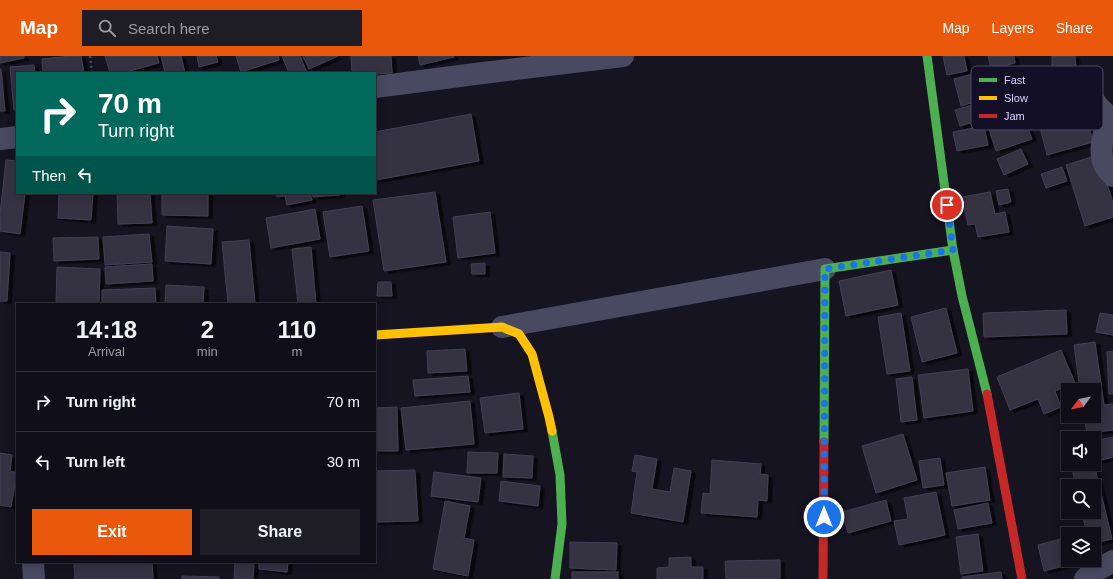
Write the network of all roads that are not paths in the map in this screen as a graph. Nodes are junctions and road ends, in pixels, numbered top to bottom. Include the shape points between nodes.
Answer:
1 (623, 56) edge
2 (927, 56) edge
3 (376, 87) edge
4 (1103, 111) edge
5 (16, 137) edge
6 (0, 139) edge
7 (1113, 176) edge
8 (953, 250) junction
9 (825, 269) junction
10 (502, 327) junction
11 (376, 335) edge
12 (1113, 560) edge
13 (33, 563) edge
14 (34, 579) edge
15 (555, 579) edge
16 (823, 579) edge
17 (1022, 579) edge
18 (1085, 579) edge

1 - 3 street
2 - 8 street
4 - 7 street via 1108,116 1101,153 1104,165
5 - 6 street
8 - 9 street
8 - 17 street via 984,381
9 - 10 street
9 - 16 street
10 - 11 street
10 - 15 street via 519,334 532,354 549,417 560,475 562,524
12 - 18 street
13 - 14 street

